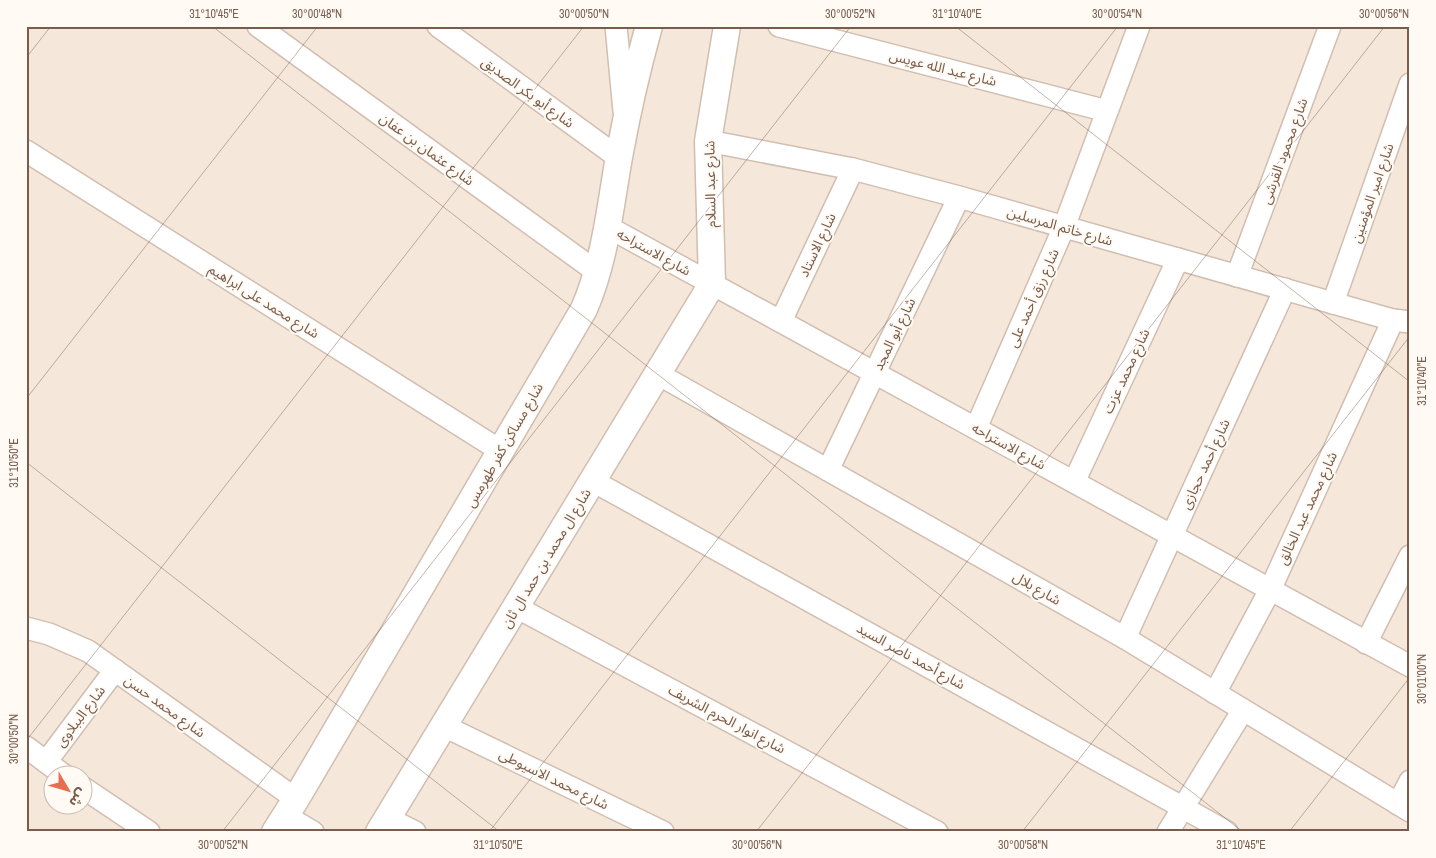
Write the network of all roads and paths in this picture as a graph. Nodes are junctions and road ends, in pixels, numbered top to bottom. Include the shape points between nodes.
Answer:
1 (258, 26) edge
2 (438, 26) edge
3 (616, 26) edge
4 (649, 26) edge
5 (727, 26) edge
6 (779, 26) edge
7 (1139, 26) edge
8 (1330, 26) edge
9 (1410, 84) edge
10 (1107, 111) junction
11 (625, 127) junction
12 (708, 141) junction
13 (26, 151) edge
14 (619, 158) junction
15 (853, 169) junction
16 (959, 197) junction
17 (608, 227) junction
18 (1064, 227) junction
19 (1178, 259) junction
20 (597, 272) junction
21 (1237, 276) junction
22 (712, 284) junction
23 (1285, 289) junction
24 (1334, 303) junction
25 (781, 321) junction
26 (1402, 321) edge
27 (875, 373) junction
28 (658, 374) junction
29 (976, 428) junction
30 (501, 451) junction
31 (828, 470) junction
32 (594, 481) junction
33 (1074, 482) junction
34 (1172, 536) junction
35 (1410, 556) edge
36 (1270, 590) junction
37 (516, 607) junction
38 (26, 628) edge
39 (1125, 638) junction
40 (1366, 643) junction
41 (1410, 666) edge
42 (115, 670) junction
43 (1215, 693) junction
44 (1243, 710) junction
45 (444, 726) junction
46 (26, 747) edge
47 (46, 762) junction
48 (51, 766) edge
49 (1410, 781) edge
50 (92, 794) edge
51 (1184, 806) junction
52 (1404, 808) edge
53 (286, 816) edge
54 (383, 825) edge
55 (149, 832) edge
56 (313, 832) edge
57 (415, 832) edge
58 (663, 832) edge
59 (937, 832) edge
60 (1168, 832) edge
61 (1227, 832) edge

1 - 20 street, شارع عثمان بن عفان
2 - 14 street, شارع أبو بكر الصديق
3 - 11 street
4 - 11 street, شارع مساكن كفر طهرمس
5 - 12 street, شارع عبد السلام
6 - 10 street, شارع عبد الله عويس
7 - 10 street, شارع رزق أحمد على
8 - 21 street, شارع محمود القرشى
9 - 24 street, شارع امير المؤمنين
10 - 18 street, شارع رزق أحمد على
11 - 14 street, شارع مساكن كفر طهرمس
12 - 15 street, شارع خاتم المرسلين
12 - 22 street, شارع عبد السلام
13 - 30 street, شارع محمد على ابراهيم
14 - 17 street, شارع مساكن كفر طهرمس
15 - 16 street, شارع خاتم المرسلين
15 - 25 street, شارع الاستاد
16 - 18 street, شارع خاتم المرسلين
16 - 27 street, شارع أبو المجد
17 - 20 street, شارع مساكن كفر طهرمس
17 - 22 street, شارع الاستراحه
18 - 19 street, شارع خاتم المرسلين
18 - 29 street, شارع رزق أحمد على
19 - 21 street, شارع خاتم المرسلين
19 - 33 street, شارع محمد عزت
20 - 30 street, شارع مساكن كفر طهرمس via 584,309
21 - 23 street, شارع خاتم المرسلين
22 - 25 street, شارع الاستراحه
22 - 28 street, شارع ال محمد بن حمد ال ثان
23 - 24 street, شارع خاتم المرسلين
23 - 34 street, شارع أحمد حجازى
24 - 26 street, شارع خاتم المرسلين
25 - 27 street, شارع الاستراحه
26 - 36 street, شارع محمد عبد الخالق
27 - 29 street, شارع الاستراحه
27 - 31 street, شارع أبو المجد
28 - 31 street, شارع بلال
28 - 32 street, شارع ال محمد بن حمد ال ثان
29 - 33 street, شارع الاستراحه
30 - 53 street, شارع مساكن كفر طهرمس
31 - 39 street, شارع بلال
32 - 37 street, شارع ال محمد بن حمد ال ثان
32 - 51 street, شارع أحمد ناصر السيد
33 - 34 street, شارع الاستراحه
34 - 36 street, شارع الاستراحه
34 - 39 street, شارع أحمد حجازى
35 - 40 street
36 - 40 street, شارع الاستراحه
36 - 43 street, شارع محمد عبد الخالق
37 - 45 street, شارع ال محمد بن حمد ال ثان
37 - 59 street, شارع انوار الحرم الشريف
38 - 42 street, شارع محمد حسن via 76,644
39 - 43 street, شارع بلال
40 - 41 street, شارع الاستراحه
42 - 47 street, شارع الببلاوى
42 - 53 street, شارع محمد حسن
43 - 44 street, شارع بلال
44 - 51 street
44 - 52 street, شارع بلال
45 - 54 street, شارع ال محمد بن حمد ال ثان
45 - 58 street, شارع محمد الاسيوطى
46 - 47 street
47 - 48 street
49 - 52 street
50 - 55 street
51 - 60 street
51 - 61 street, شارع أحمد ناصر السيد
53 - 56 street, شارع محمد حسن
54 - 57 street

